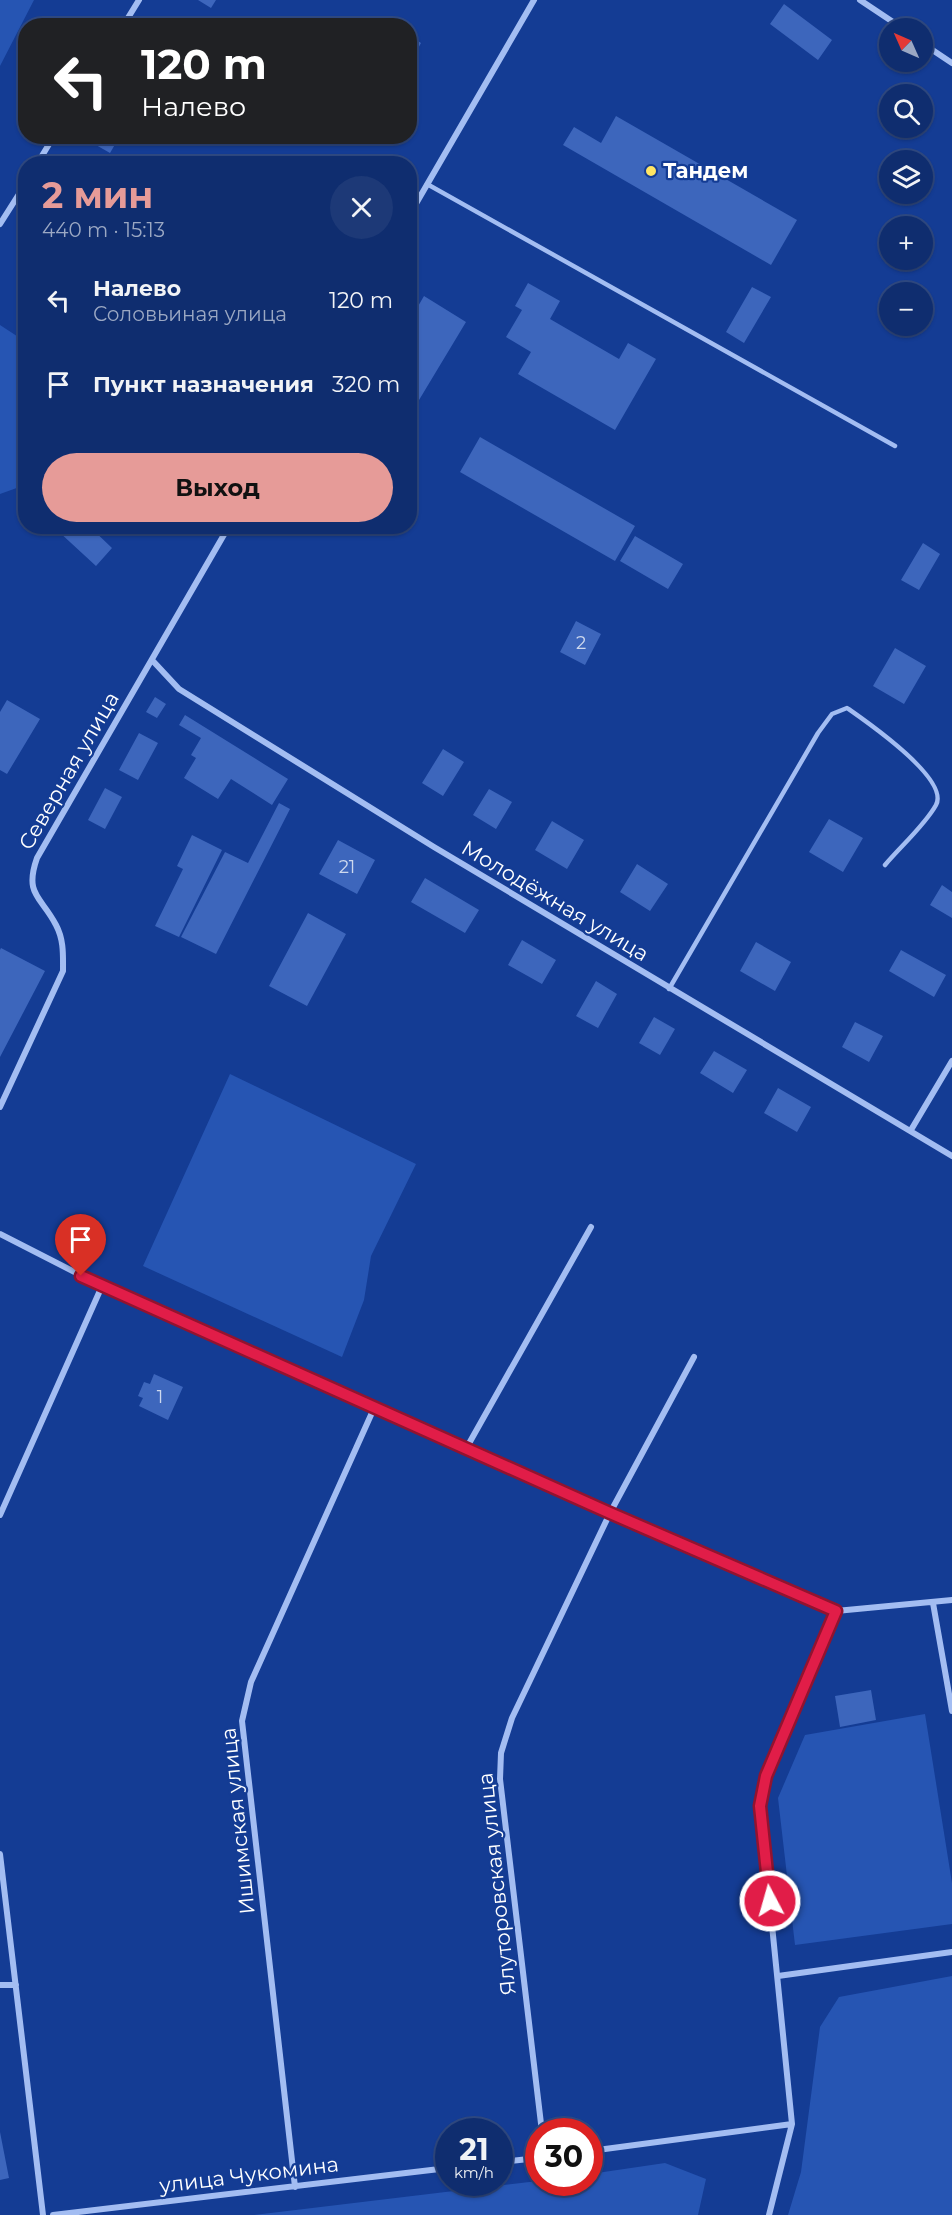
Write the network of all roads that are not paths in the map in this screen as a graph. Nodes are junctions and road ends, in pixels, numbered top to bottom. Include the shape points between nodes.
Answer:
1 (139, 0) edge
2 (534, 0) edge
3 (860, 0) edge
4 (128, 18) edge
5 (887, 18) edge
6 (933, 50) edge
7 (952, 63) edge
8 (427, 184) junction
9 (18, 196) edge
10 (417, 202) edge
11 (0, 224) edge
12 (895, 446) dead end
13 (224, 534) edge
14 (152, 660) junction
15 (885, 865) dead end
16 (669, 989) junction
17 (952, 1061) edge
18 (0, 1107) edge
19 (911, 1130) junction
20 (952, 1156) edge
21 (591, 1227) dead end
22 (0, 1234) edge
23 (102, 1286) junction
24 (694, 1357) dead end
25 (375, 1406) junction
26 (467, 1447) junction
27 (610, 1513) junction
28 (0, 1515) edge
29 (952, 1600) edge
30 (933, 1603) junction
31 (836, 1611) junction
32 (952, 1711) edge
33 (0, 1854) edge
34 (952, 1952) edge
35 (778, 1976) junction
36 (16, 1984) junction
37 (0, 1985) edge
38 (540, 2118) edge
39 (792, 2124) junction
40 (603, 2149) edge
41 (435, 2170) edge
42 (295, 2187) junction
43 (43, 2215) edge
44 (53, 2215) edge
45 (769, 2215) edge

1 - 4 street
2 - 8 street
3 - 5 street
6 - 7 street
8 - 10 street
8 - 12 lane
9 - 11 street
13 - 14 street, Северная улица
14 - 16 street, Молодёжная улица via 179,689
14 - 18 street, Северная улица via 30,876 34,892 57,926 63,947 63,971
15 - 16 lane via 937,804 938,789 926,772 846,708 832,714 818,733
16 - 19 street, Молодёжная улица
17 - 19 street
19 - 20 street, Молодёжная улица
21 - 26 street
22 - 23 street
23 - 25 street
23 - 28 street
24 - 27 street, Ялуторовская улица
25 - 26 street
25 - 42 street, Ишимская улица via 251,1682 242,1721
26 - 27 street
27 - 31 street
27 - 38 street, Ялуторовская улица via 512,1718 501,1753 500,1779
29 - 30 street
30 - 31 street
30 - 32 street
31 - 35 street via 766,1776 760,1806
33 - 36 street
34 - 35 street
35 - 39 street
36 - 37 street
36 - 43 street
39 - 40 street
39 - 45 street
41 - 42 street, улица Чукомина
42 - 44 street, улица Чукомина

